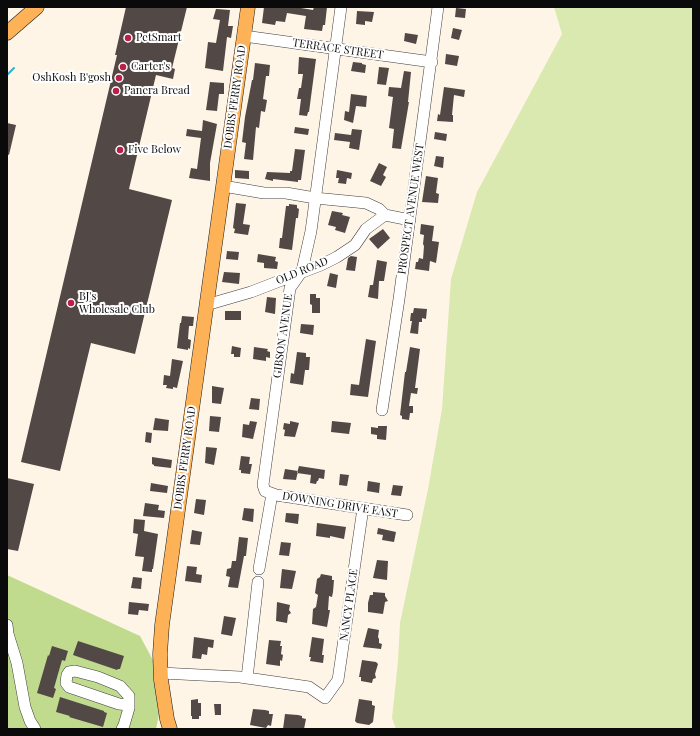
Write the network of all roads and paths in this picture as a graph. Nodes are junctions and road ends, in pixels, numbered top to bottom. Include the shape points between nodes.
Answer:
1 (37, 7) edge
2 (248, 7) edge
3 (342, 7) edge
4 (438, 7) edge
5 (7, 33) edge
6 (244, 36) junction
7 (335, 49) junction
8 (432, 62) junction
9 (223, 186) junction
10 (315, 198) junction
11 (385, 216) junction
12 (410, 220) junction
13 (300, 273) junction
14 (206, 305) junction
15 (382, 410) dead end
16 (272, 494) junction
17 (363, 508) junction
18 (407, 515) dead end
19 (260, 568) dead end
20 (258, 582) dead end
21 (7, 625) edge
22 (161, 673) junction
23 (246, 678) junction
24 (129, 705) junction
25 (35, 729) edge
26 (122, 729) edge
27 (170, 729) edge

1 - 5 main road
2 - 6 main road, DOBBS FERRY ROAD
3 - 7 street, GIBSON AVENUE
4 - 8 street, PROSPECT AVENUE WEST
6 - 7 street, TERRACE STREET
6 - 9 main road, DOBBS FERRY ROAD
7 - 8 street, TERRACE STREET
7 - 10 street, GIBSON AVENUE
8 - 12 street, PROSPECT AVENUE WEST
9 - 10 street
9 - 14 main road, DOBBS FERRY ROAD
10 - 11 street via 366,203 379,209
10 - 13 street, GIBSON AVENUE via 310,238
11 - 12 street
11 - 13 street, OLD ROAD via 366,229 355,245 337,257
12 - 15 street, PROSPECT AVENUE WEST
13 - 14 street, OLD ROAD via 251,292
13 - 16 street, GIBSON AVENUE via 290,288 264,477 265,491
14 - 22 main road, DOBBS FERRY ROAD via 162,625
16 - 17 street, DOWNING DRIVE EAST
16 - 19 street
17 - 18 street, DOWNING DRIVE EAST
17 - 23 street, NANCY PLACE via 338,680 325,698 309,687
20 - 23 street
21 - 25 street via 25,707
22 - 23 street
22 - 27 main road, DOBBS FERRY ROAD
24 - 24 street via 129,696 120,686 75,671 67,675 66,682 69,687
24 - 26 street

